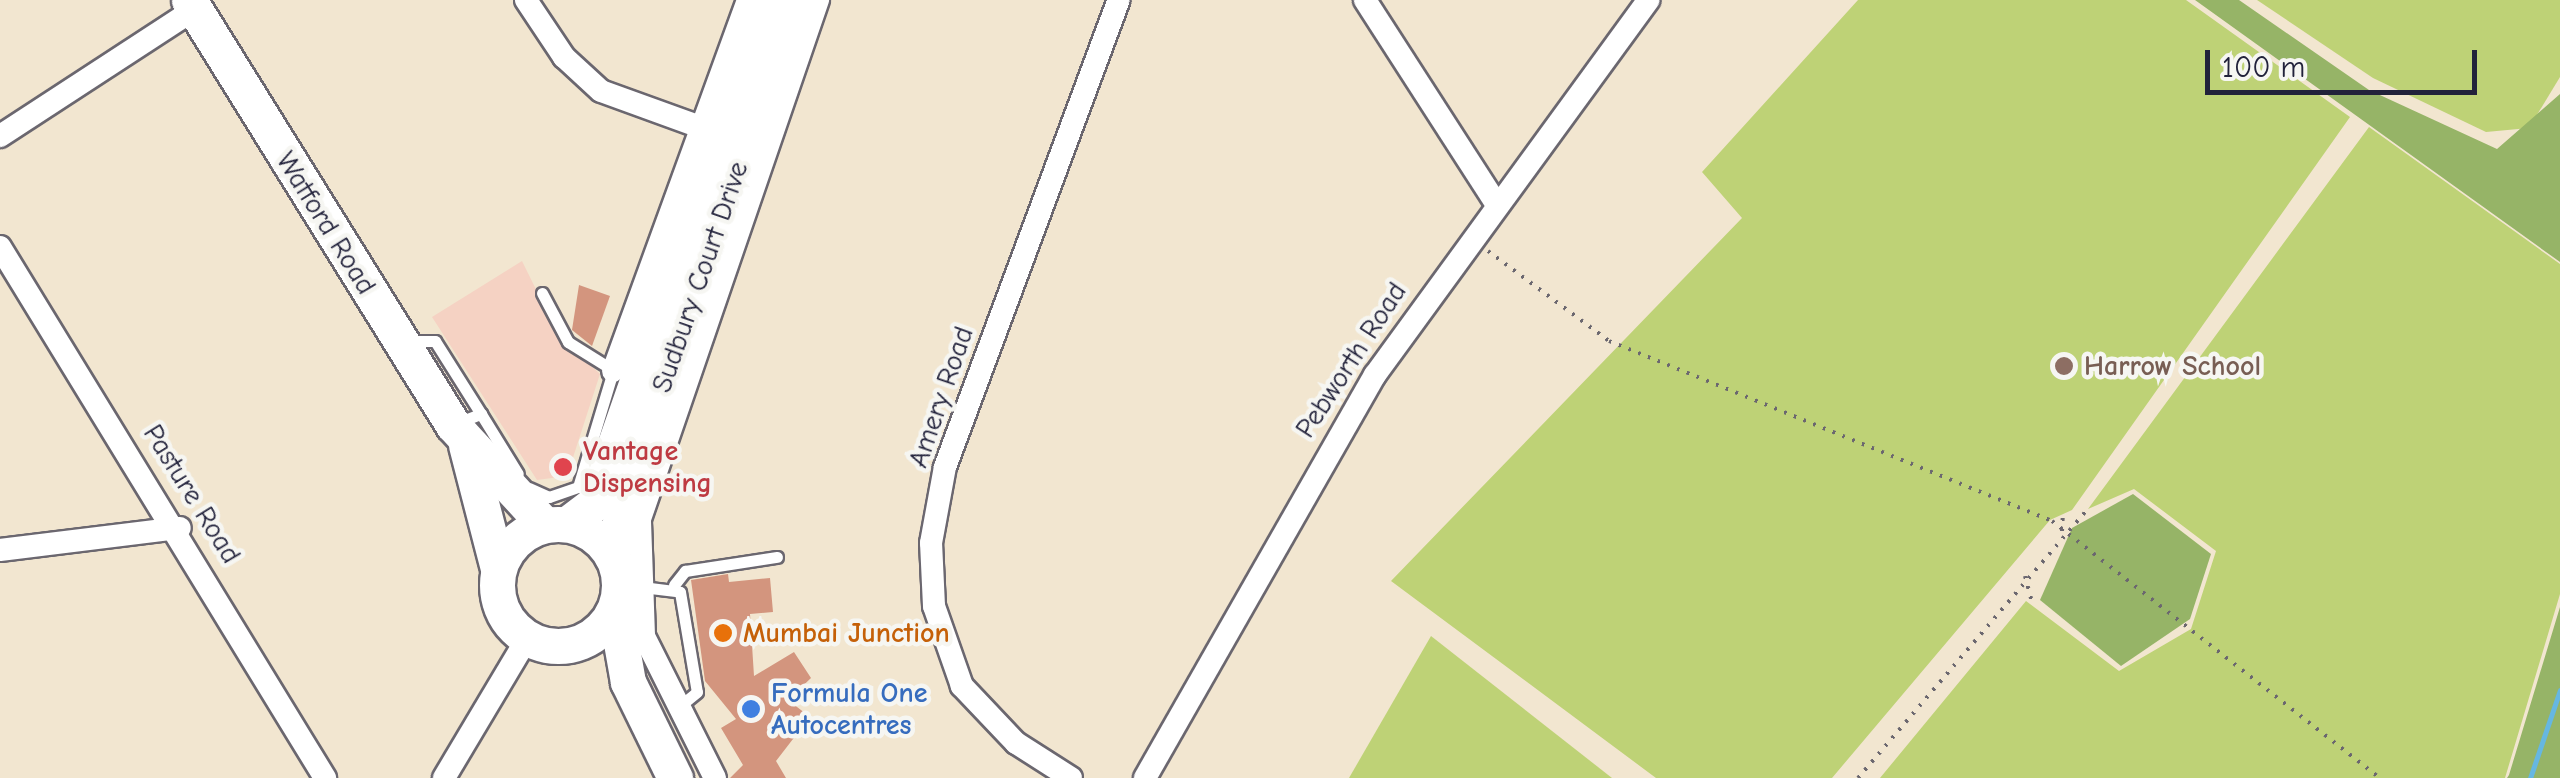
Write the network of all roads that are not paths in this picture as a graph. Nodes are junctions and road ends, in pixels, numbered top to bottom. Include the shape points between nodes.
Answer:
1 (526, 0) edge
2 (748, 0) edge
3 (770, 0) edge
4 (796, 0) edge
5 (818, 0) edge
6 (1120, 0) edge
7 (1364, 0) edge
8 (1648, 0) edge
9 (192, 5) edge
10 (742, 47) junction
11 (702, 128) junction
12 (0, 136) edge
13 (1495, 202) junction
14 (0, 247) edge
15 (542, 294) dead end
16 (673, 316) junction
17 (624, 375) junction
18 (467, 427) junction
19 (645, 471) junction
20 (556, 524) junction
21 (180, 528) junction
22 (0, 550) edge
23 (612, 556) junction
24 (778, 558) dead end
25 (498, 569) junction
26 (674, 586) junction
27 (628, 598) junction
28 (526, 639) junction
29 (576, 644) junction
30 (652, 696) junction
31 (326, 778) edge
32 (444, 778) edge
33 (674, 778) edge
34 (715, 778) edge
35 (1072, 778) edge
36 (1145, 778) edge

1 - 11 street via 564,57 601,91
2 - 10 street, Sudbury Court Drive
3 - 10 main road, Sudbury Court Drive
4 - 16 main road, Sudbury Court Drive
5 - 19 street, Sudbury Court Drive
6 - 35 street, Amery Road via 945,467 932,543 934,606 962,686 1016,742
7 - 13 street
8 - 13 street, Pebworth Road
9 - 12 street
9 - 18 main road, Watford Road via 400,343
10 - 11 street, Sudbury Court Drive
10 - 16 main road, Sudbury Court Drive
11 - 17 street, Sudbury Court Drive
13 - 36 street, Pebworth Road via 1274,538
14 - 21 street, Pasture Road
15 - 17 lane via 568,342
16 - 17 main road, Sudbury Court Drive
16 - 19 main road, Sudbury Court Drive
17 - 18 lane via 584,474 561,496 527,486
17 - 20 main road, Sudbury Court Drive via 594,504
18 - 20 main road, Watford Road
18 - 25 main road, Watford Road
19 - 23 main road, Sudbury Court Drive
19 - 27 street
20 - 23 main road
20 - 25 main road via 521,536
21 - 22 street
21 - 31 street, Pasture Road
23 - 27 main road
24 - 26 lane via 684,571
25 - 28 main road via 500,608
26 - 27 lane
26 - 30 lane via 697,692
27 - 29 main road
27 - 30 main road
28 - 29 main road
28 - 32 street
29 - 30 main road
30 - 33 main road
30 - 34 street

